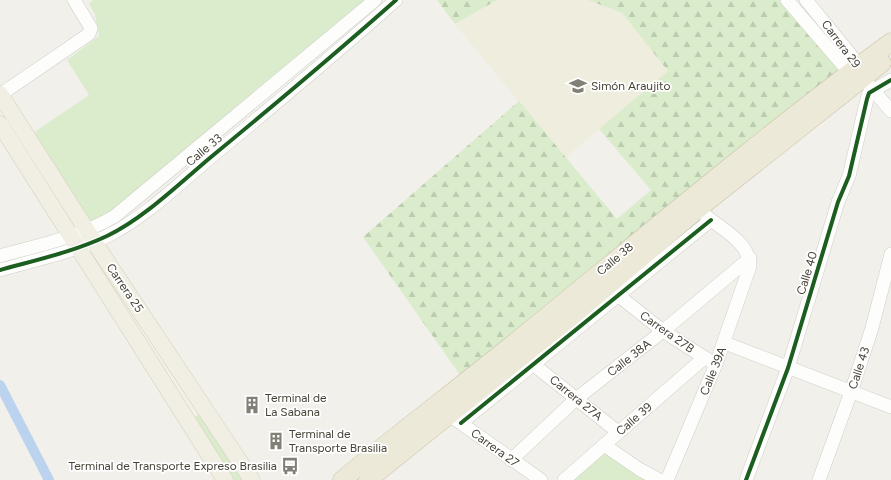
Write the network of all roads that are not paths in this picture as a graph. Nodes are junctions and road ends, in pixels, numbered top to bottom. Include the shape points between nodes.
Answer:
1 (74, 0) edge
2 (375, 0) edge
3 (396, 0) edge
4 (787, 0) edge
5 (806, 0) edge
6 (329, 39) junction
7 (891, 42) edge
8 (338, 51) junction
9 (891, 57) edge
10 (861, 76) junction
11 (891, 80) edge
12 (0, 95) edge
13 (891, 111) edge
14 (0, 124) edge
15 (704, 215) junction
16 (90, 236) junction
17 (75, 242) junction
18 (891, 254) edge
19 (0, 256) edge
20 (750, 258) junction
21 (0, 270) edge
22 (619, 296) junction
23 (663, 331) junction
24 (725, 343) junction
25 (704, 358) junction
26 (716, 364) junction
27 (534, 365) junction
28 (788, 368) junction
29 (852, 392) junction
30 (576, 399) junction
31 (891, 406) edge
32 (455, 419) junction
33 (618, 432) junction
34 (604, 445) junction
35 (510, 460) junction
36 (822, 479) edge
37 (225, 480) edge
38 (252, 480) edge
39 (342, 480) edge
40 (368, 480) edge
41 (541, 480) edge
42 (564, 480) edge
43 (659, 480) edge
44 (666, 480) edge
45 (746, 480) edge

1 - 12 street via 92,28 89,34
2 - 6 street, Calle 33
3 - 8 street, Calle 33
4 - 10 street, Carrera 29
5 - 10 street, Carrera 29
6 - 8 street
6 - 16 street, Calle 33
7 - 10 highway, Calle 38
8 - 16 street, Calle 33 via 155,204 122,228
9 - 10 highway, Calle 38
10 - 11 street, Calle 40
10 - 13 street
10 - 15 highway, Calle 38
10 - 28 street, Calle 40 via 869,94 849,176 838,202
10 - 39 highway, Calle 38 via 674,211 518,340
12 - 16 main road, Carrera 25
14 - 17 main road, Carrera 25
15 - 20 street via 743,245
15 - 22 street
15 - 32 highway, Calle 38 via 577,312
16 - 17 street, Calle 33
16 - 38 main road, Carrera 25
17 - 19 street, Calle 33
17 - 21 street, Calle 33
17 - 37 main road, Carrera 25
18 - 29 street, Calle 43
20 - 23 street, Calle 38A
20 - 24 street, Calle 39A via 748,277
22 - 23 street, Carrera 27B
22 - 27 street
23 - 25 street, Carrera 27B
23 - 30 street, Calle 38A
24 - 26 street, Calle 39A
24 - 28 street
25 - 26 street, Carrera 27B
25 - 33 street, Calle 39
26 - 44 street, Calle 39A
27 - 30 street, Carrera 27A
27 - 32 street
28 - 29 street
28 - 45 street, Calle 40
29 - 31 street
29 - 36 street, Calle 43
30 - 33 street, Carrera 27A
30 - 35 street, Calle 38A
32 - 35 street, Carrera 27
32 - 40 highway, Calle 38
33 - 34 street, Calle 39
34 - 42 street, Calle 39
34 - 43 street
35 - 41 street, Carrera 27

